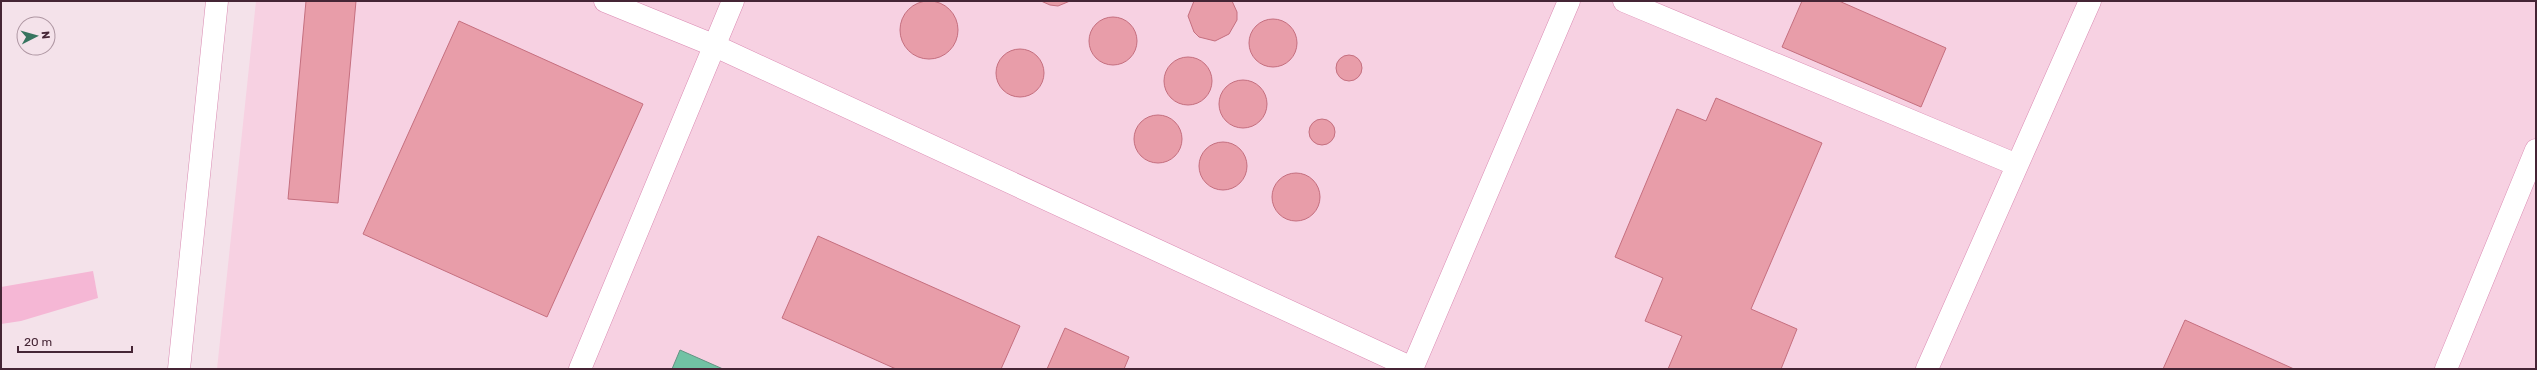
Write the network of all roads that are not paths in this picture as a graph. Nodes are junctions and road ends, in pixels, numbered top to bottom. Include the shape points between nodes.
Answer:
1 (217, 1) edge
2 (605, 1) edge
3 (733, 1) edge
4 (1569, 1) edge
5 (1624, 1) edge
6 (2090, 1) edge
7 (713, 45) junction
8 (2536, 150) edge
9 (2017, 165) junction
10 (179, 369) edge
11 (580, 369) edge
12 (1412, 369) edge
13 (1927, 369) edge
14 (2446, 369) edge

1 - 10 street
2 - 7 street
3 - 7 street
4 - 12 street
5 - 9 street
6 - 9 street
7 - 11 street
7 - 12 street
8 - 14 street
9 - 13 street

